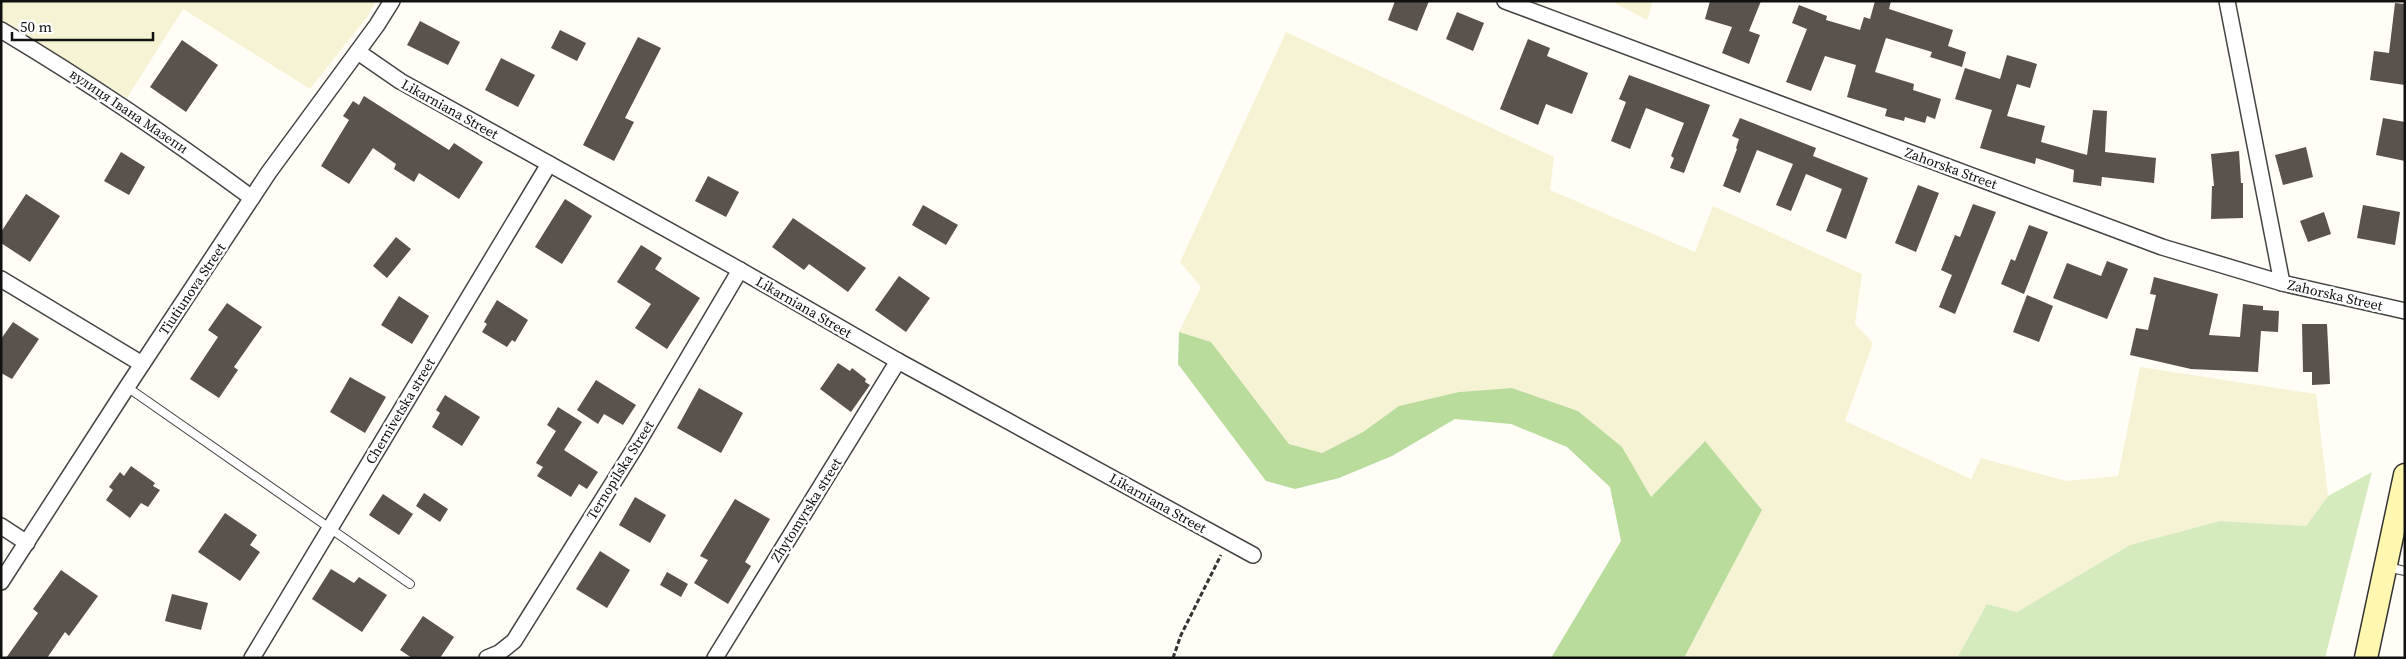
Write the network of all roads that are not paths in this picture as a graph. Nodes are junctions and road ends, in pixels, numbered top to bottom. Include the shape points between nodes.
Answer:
1 (392, 1) edge
2 (1505, 1) edge
3 (2227, 1) edge
4 (1, 30) edge
5 (358, 52) junction
6 (549, 164) junction
7 (252, 198) junction
8 (740, 270) junction
9 (1, 279) edge
10 (2282, 283) junction
11 (2405, 311) edge
12 (898, 361) junction
13 (142, 364) junction
14 (127, 387) junction
15 (2405, 475) edge
16 (2401, 510) edge
17 (1, 526) edge
18 (329, 529) junction
19 (26, 543) junction
20 (1253, 556) dead end
21 (2395, 569) edge
22 (1, 582) edge
23 (410, 584) dead end
24 (497, 656) edge
25 (252, 658) edge
26 (715, 658) edge
27 (2366, 658) edge

1 - 5 street, Tiutiunova Street
2 - 10 street, Zahorska Street via 2162,247
3 - 10 street
4 - 7 street, вулиця Івана Мазепи via 159,130
5 - 6 street, Likarniana Street via 400,81
5 - 7 street, Tiutiunova Street
6 - 8 street, Likarniana Street
6 - 18 street, Chernivetska street
7 - 13 street, Tiutiunova Street
8 - 12 street, Likarniana Street
8 - 24 street, Ternopilska Street via 636,446 514,641
9 - 13 street
10 - 11 street, Zahorska Street
12 - 20 street, Likarniana Street
12 - 26 street, Zhytomyrska street
13 - 14 street, Tiutiunova Street
14 - 18 lane
14 - 19 street, Tiutiunova Street
15 - 16 street
16 - 21 street
17 - 19 street
18 - 23 lane
18 - 25 street, Chernivetska street
19 - 22 street, Tiutiunova Street
21 - 27 street

